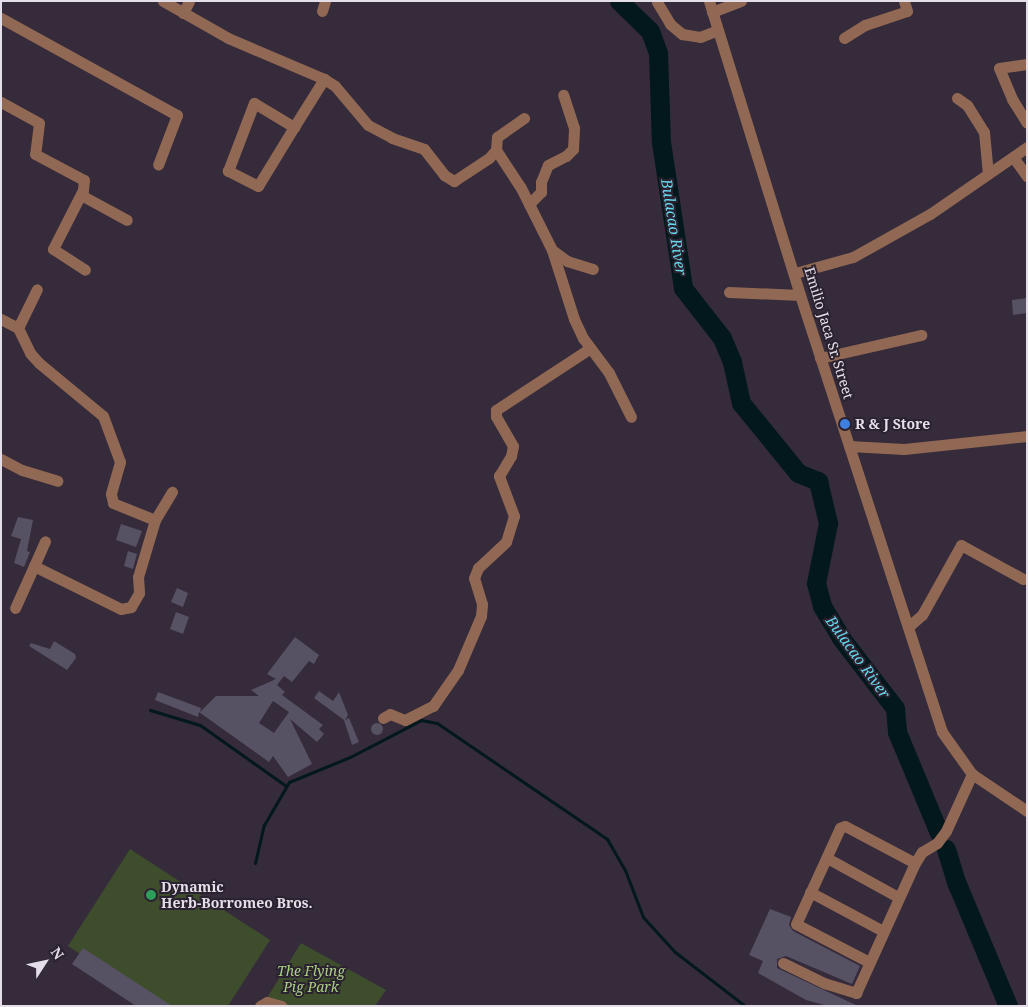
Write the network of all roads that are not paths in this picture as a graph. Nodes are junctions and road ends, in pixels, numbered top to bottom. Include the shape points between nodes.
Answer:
1 (163, 1) edge
2 (189, 1) edge
3 (741, 1) edge
4 (904, 1) edge
5 (657, 2) edge
6 (711, 6) edge
7 (182, 13) junction
8 (1, 18) edge
9 (718, 30) junction
10 (844, 38) dead end
11 (1027, 64) edge
12 (324, 79) junction
13 (563, 95) dead end
14 (957, 98) dead end
15 (1, 102) edge
16 (524, 118) dead end
17 (1026, 122) edge
18 (294, 127) junction
19 (1027, 146) edge
20 (496, 150) junction
21 (1013, 157) junction
22 (158, 165) dead end
23 (988, 174) junction
24 (1027, 176) edge
25 (81, 195) junction
26 (529, 204) junction
27 (127, 220) dead end
28 (552, 250) junction
29 (594, 269) dead end
30 (86, 270) dead end
31 (795, 274) junction
32 (37, 289) dead end
33 (729, 292) dead end
34 (800, 295) junction
35 (1, 319) edge
36 (18, 328) junction
37 (921, 335) dead end
38 (589, 349) junction
39 (820, 358) junction
40 (631, 416) dead end
41 (1027, 436) edge
42 (849, 446) junction
43 (1, 459) edge
44 (57, 481) dead end
45 (172, 492) dead end
46 (155, 520) junction
47 (44, 540) dead end
48 (34, 566) junction
49 (1023, 579) dead end
50 (15, 608) dead end
51 (908, 628) junction
52 (383, 718) dead end
53 (972, 774) junction
54 (1027, 811) edge
55 (827, 858) junction
56 (915, 863) junction
57 (810, 892) junction
58 (898, 897) junction
59 (883, 931) junction
60 (869, 962) junction
61 (783, 963) dead end
62 (260, 1006) edge
63 (281, 1006) edge

1 - 7 street
2 - 7 street
3 - 6 street
4 - 10 street via 907,11 865,25
5 - 9 street via 670,24 682,34 700,37
6 - 9 street, Emilio Jaca Sr. Street
7 - 12 street via 228,38
8 - 22 street via 177,115
9 - 31 street, Emilio Jaca Sr. Street
11 - 17 street via 999,68
12 - 18 street
12 - 20 street via 335,86 358,118 392,138 424,149 449,179 459,180
13 - 26 street via 574,128 573,149 548,165 541,182 541,192
14 - 23 street via 984,132
15 - 25 street via 39,123 35,153 81,177 84,183
16 - 20 street via 497,137
18 - 18 street via 258,186 228,171 254,103
19 - 21 street
20 - 26 street
21 - 23 street
21 - 24 street
23 - 31 street via 930,214 853,257
25 - 27 street
25 - 30 street via 53,249
26 - 28 street
28 - 29 street via 566,261
28 - 38 street via 574,319
31 - 34 street, Emilio Jaca Sr. Street
32 - 36 street
33 - 34 street
34 - 39 street, Emilio Jaca Sr. Street
35 - 36 street
36 - 46 street via 30,354 39,364 103,416 120,462 111,494 113,503
37 - 39 street
38 - 40 street via 609,374
38 - 52 street via 496,410 496,416 513,446 499,476 514,516 506,542 478,568 474,578 482,604 481,616 458,670 433,706 405,720 390,714
39 - 42 street, Emilio Jaca Sr. Street
41 - 42 street via 904,449
42 - 51 street, Emilio Jaca Sr. Street
43 - 44 street via 22,470
45 - 46 street
46 - 48 street via 138,577 139,593 131,607 121,609
47 - 48 street
48 - 50 street
49 - 51 street via 961,545 922,615
51 - 53 street, Emilio Jaca Sr. Street via 942,732
53 - 54 street, Emilio Jaca Sr. Street
53 - 56 street via 946,832 937,843 922,852
55 - 56 street via 843,826
55 - 57 street
55 - 58 street
56 - 58 street
57 - 59 street
57 - 60 street via 796,924
58 - 59 street
59 - 60 street
60 - 61 street via 857,992 852,994
62 - 63 street via 267,1002

